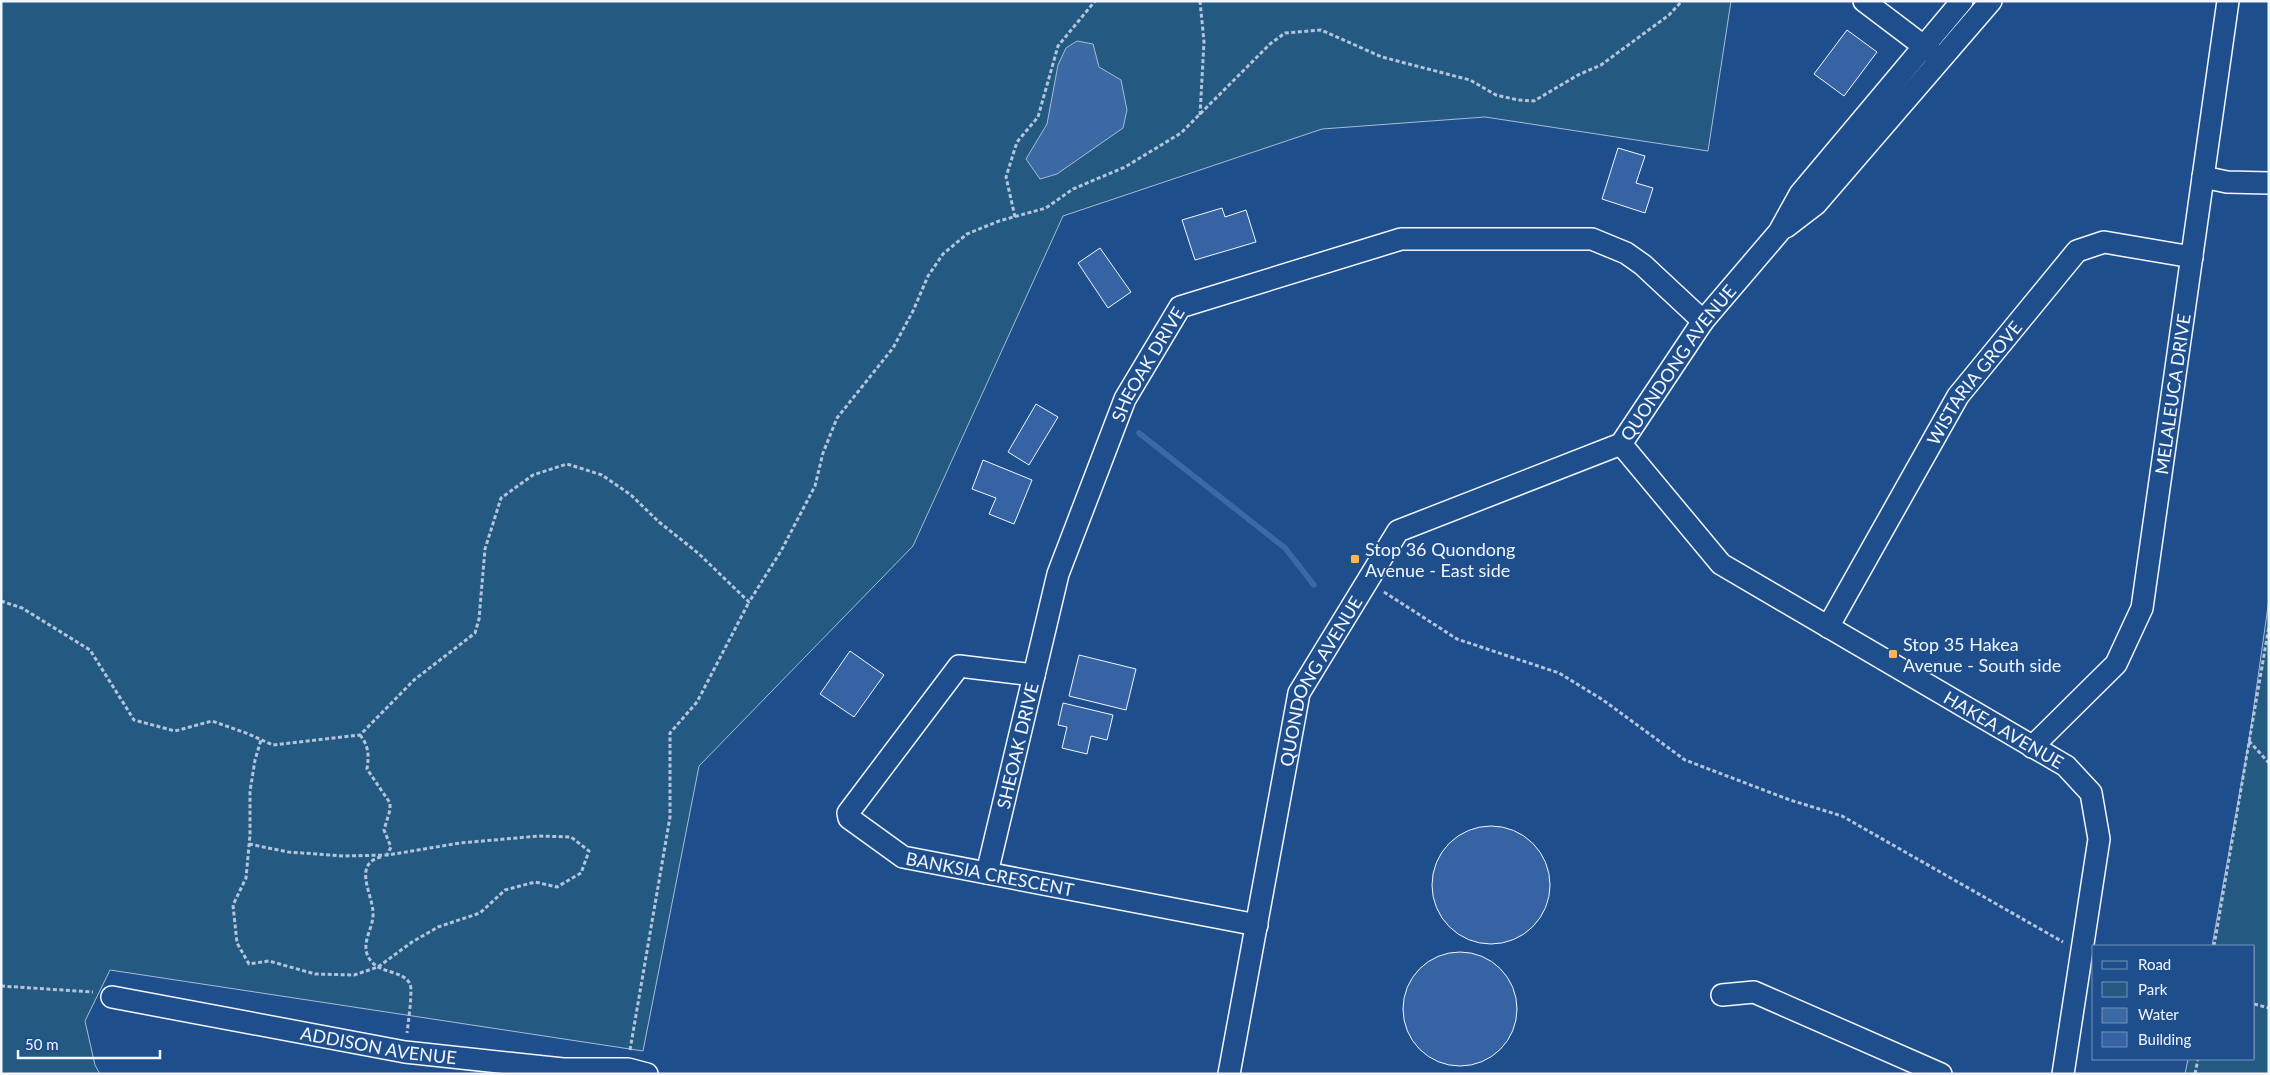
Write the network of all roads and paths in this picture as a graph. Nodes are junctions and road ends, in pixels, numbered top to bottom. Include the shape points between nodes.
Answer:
1 (1096, 1) edge
2 (1200, 1) edge
3 (1682, 1) edge
4 (1864, 1) edge
5 (1962, 1) edge
6 (1991, 1) edge
7 (2228, 1) edge
8 (1924, 45) junction
9 (1940, 59) junction
10 (1200, 116) junction
11 (2203, 177) junction
12 (2269, 183) edge
13 (1015, 217) junction
14 (1779, 232) junction
15 (2192, 257) junction
16 (1703, 321) junction
17 (1621, 444) junction
18 (1367, 581) junction
19 (1, 601) edge
20 (749, 602) junction
21 (2269, 626) edge
22 (1828, 627) junction
23 (1034, 675) junction
24 (360, 735) junction
25 (261, 740) junction
26 (2249, 741) junction
27 (2032, 747) junction
28 (2269, 763) edge
29 (250, 844) junction
30 (388, 855) junction
31 (987, 874) junction
32 (1257, 925) junction
33 (2214, 945) edge
34 (2081, 953) junction
35 (378, 967) junction
36 (1, 986) edge
37 (1722, 995) dead end
38 (112, 997) joint
39 (2255, 1004) edge
40 (2269, 1008) edge
41 (405, 1052) junction
42 (2198, 1060) edge
43 (638, 1071) edge
44 (1230, 1074) edge
45 (1941, 1074) edge
46 (2063, 1074) edge
47 (2196, 1074) edge

1 - 13 path via 1058,46 1038,116 1017,142 1006,177
2 - 10 path via 1204,42
3 - 10 path via 1601,65 1534,100 1496,95 1470,80 1382,57 1321,30 1304,30 1284,33 1270,44
4 - 8 street
5 - 8 street, QUONDONG AVENUE
6 - 9 street, QUONDONG AVENUE
7 - 11 street, MELALEUCA DRIVE
8 - 9 street
8 - 14 street, QUONDONG AVENUE via 1800,194
9 - 14 street, QUONDONG AVENUE via 1816,204
10 - 13 path via 1181,133 1125,167 1073,189 1046,208
11 - 12 street via 2227,182
11 - 15 street, MELALEUCA DRIVE
13 - 20 path via 967,234 943,254 928,276 893,348 837,418 823,453 815,486 782,551
14 - 16 street, QUONDONG AVENUE
15 - 22 street, WISTARIA GROVE via 2104,242 2077,251 1958,396
15 - 27 street, MELALEUCA DRIVE via 2142,608 2116,664
16 - 17 street, QUONDONG AVENUE
16 - 23 street, SHEOAK DRIVE via 1626,253 1592,239 1401,239 1180,308 1125,399 1058,574
17 - 18 street, QUONDONG AVENUE via 1398,531
17 - 22 street, HAKEA AVENUE via 1721,564
18 - 32 street, QUONDONG AVENUE via 1299,693
18 - 34 path via 1457,639 1559,673 1603,700 1685,760 1842,816
19 - 25 path via 22,608 90,650 134,720 175,731 212,721
20 - 24 path via 631,495 602,475 568,464 532,475 501,498 486,549 475,633 414,680
20 - 43 path via 697,702 670,733 670,817 631,1043
21 - 26 path
22 - 27 street, HAKEA AVENUE
23 - 31 street, SHEOAK DRIVE
23 - 31 street, BANKSIA CRESCENT via 959,666 848,813 849,818 902,857
24 - 25 path via 273,745
24 - 30 path via 367,743 367,769 390,803 384,830 390,847
25 - 29 path via 250,790
26 - 28 path
26 - 33 path
27 - 34 street, HAKEA AVENUE via 2066,766 2091,793 2098,839
29 - 30 path via 288,852
29 - 35 path via 246,878 234,905 237,943 250,964 269,960 316,974 354,975
30 - 35 path via 374,858 366,874 374,911 366,940 367,954
30 - 35 path via 460,843 539,836 571,837 588,851 581,873 558,888 534,882 505,890 480,913 438,927
31 - 32 street, BANKSIA CRESCENT
32 - 44 street, QUONDONG AVENUE
34 - 46 street, HAKEA AVENUE
35 - 41 path via 402,976 410,983 412,992
36 - 38 path via 89,991
37 - 45 street via 1754,992
38 - 41 street, ADDISON AVENUE
39 - 40 path
41 - 43 street, ADDISON AVENUE via 563,1069
42 - 47 path

